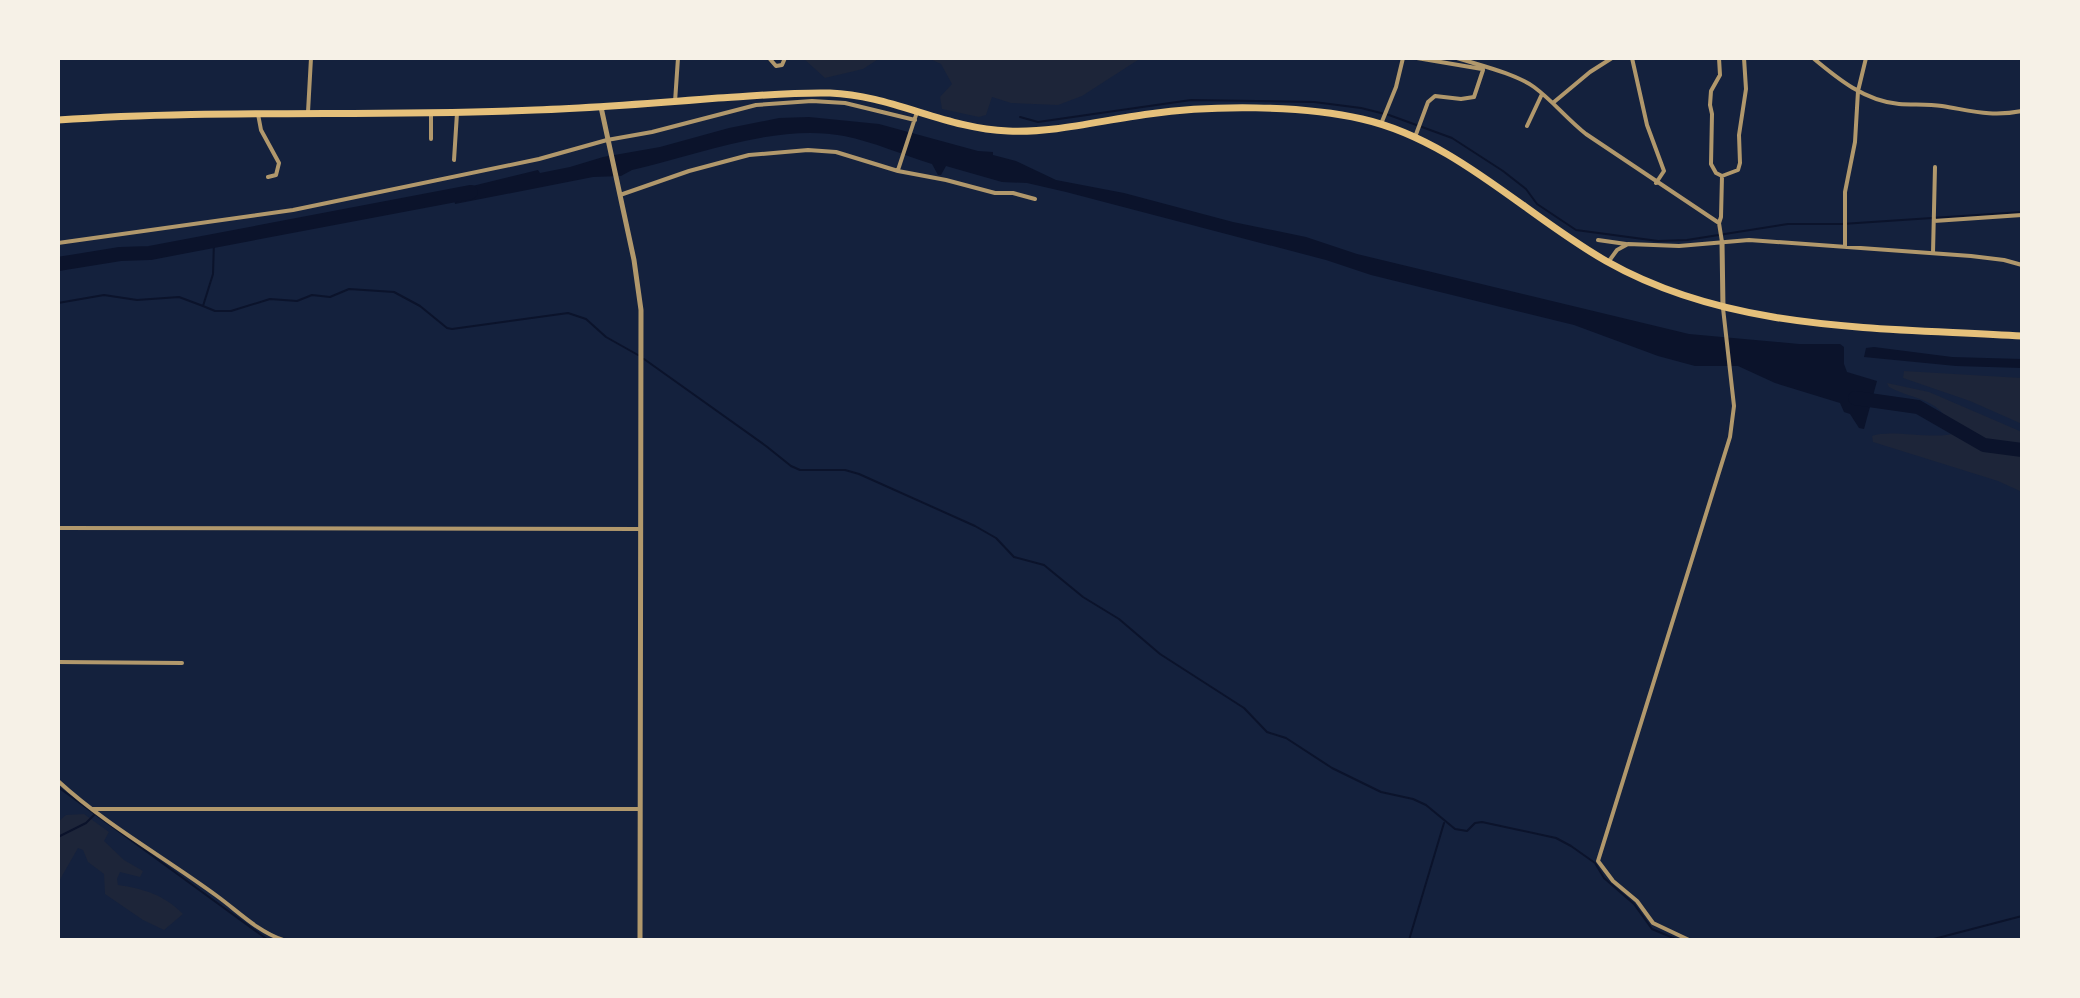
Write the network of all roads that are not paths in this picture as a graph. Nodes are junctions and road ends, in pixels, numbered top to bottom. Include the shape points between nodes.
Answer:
1 (311, 58) edge
2 (678, 58) edge
3 (769, 58) edge
4 (785, 58) edge
5 (1403, 58) edge
6 (1417, 58) edge
7 (1457, 58) edge
8 (1612, 58) edge
9 (1632, 58) edge
10 (1719, 58) edge
11 (1744, 58) edge
12 (1813, 58) edge
13 (1866, 58) edge
14 (1486, 69) junction
15 (1858, 91) junction
16 (1542, 94) junction
17 (675, 102) junction
18 (1554, 102) junction
19 (601, 107) junction
20 (2022, 111) edge
21 (431, 113) junction
22 (457, 113) junction
23 (258, 114) junction
24 (308, 115) junction
25 (915, 119) junction
26 (58, 120) edge
27 (1381, 124) junction
28 (1527, 126) dead end
29 (1415, 137) junction
30 (431, 139) dead end
31 (608, 142) junction
32 (454, 160) dead end
33 (1935, 167) dead end
34 (898, 171) junction
35 (1722, 176) junction
36 (268, 177) dead end
37 (1656, 183) junction
38 (620, 195) junction
39 (1035, 199) dead end
40 (2022, 215) edge
41 (1934, 221) junction
42 (1719, 223) junction
43 (1598, 240) dead end
44 (1722, 242) junction
45 (58, 243) edge
46 (1628, 244) junction
47 (1845, 247) junction
48 (1933, 253) junction
49 (1608, 262) junction
50 (2022, 265) edge
51 (1723, 308) junction
52 (2022, 336) edge
53 (58, 528) edge
54 (641, 529) junction
55 (58, 662) edge
56 (182, 663) dead end
57 (58, 781) edge
58 (92, 809) junction
59 (640, 809) junction
60 (283, 940) edge
61 (640, 940) edge
62 (1689, 940) edge

1 - 24 street
2 - 17 street
3 - 4 street via 776,66
5 - 27 street
6 - 14 street
7 - 14 street
8 - 18 street
9 - 37 street via 1664,171
10 - 35 street via 1720,75 1711,91 1711,164
11 - 35 street via 1740,163 1738,170
12 - 15 street
13 - 15 street
14 - 16 street
14 - 29 street via 1474,97 1435,96 1428,102
15 - 20 street via 1897,104 1999,116
15 - 47 street via 1845,192
16 - 18 street
16 - 28 street
17 - 19 highway
17 - 25 highway via 838,93
18 - 37 street via 1569,121
19 - 22 highway
19 - 31 street
21 - 22 highway
21 - 24 highway
21 - 30 street
22 - 32 street
23 - 24 highway
23 - 26 highway
23 - 36 street via 279,163 276,175
25 - 27 highway via 1003,131 1232,110 1316,112
25 - 31 street via 845,103 778,102
25 - 34 street
27 - 29 highway
29 - 49 highway
31 - 38 street
31 - 45 street via 293,210
33 - 41 street
34 - 38 street via 836,152 778,151 689,171
34 - 39 street
35 - 42 street
37 - 42 street
38 - 54 street via 641,310
40 - 41 street
41 - 48 street
42 - 44 street
43 - 46 street
44 - 46 street
44 - 47 street
44 - 51 street
46 - 49 street
47 - 48 street
48 - 50 street
49 - 51 highway
51 - 52 highway via 1819,324
51 - 62 street via 1734,406 1730,437 1598,861 1653,923
53 - 54 street
54 - 59 street
55 - 56 street
57 - 58 street
58 - 59 street
58 - 60 street via 267,934
59 - 61 street

